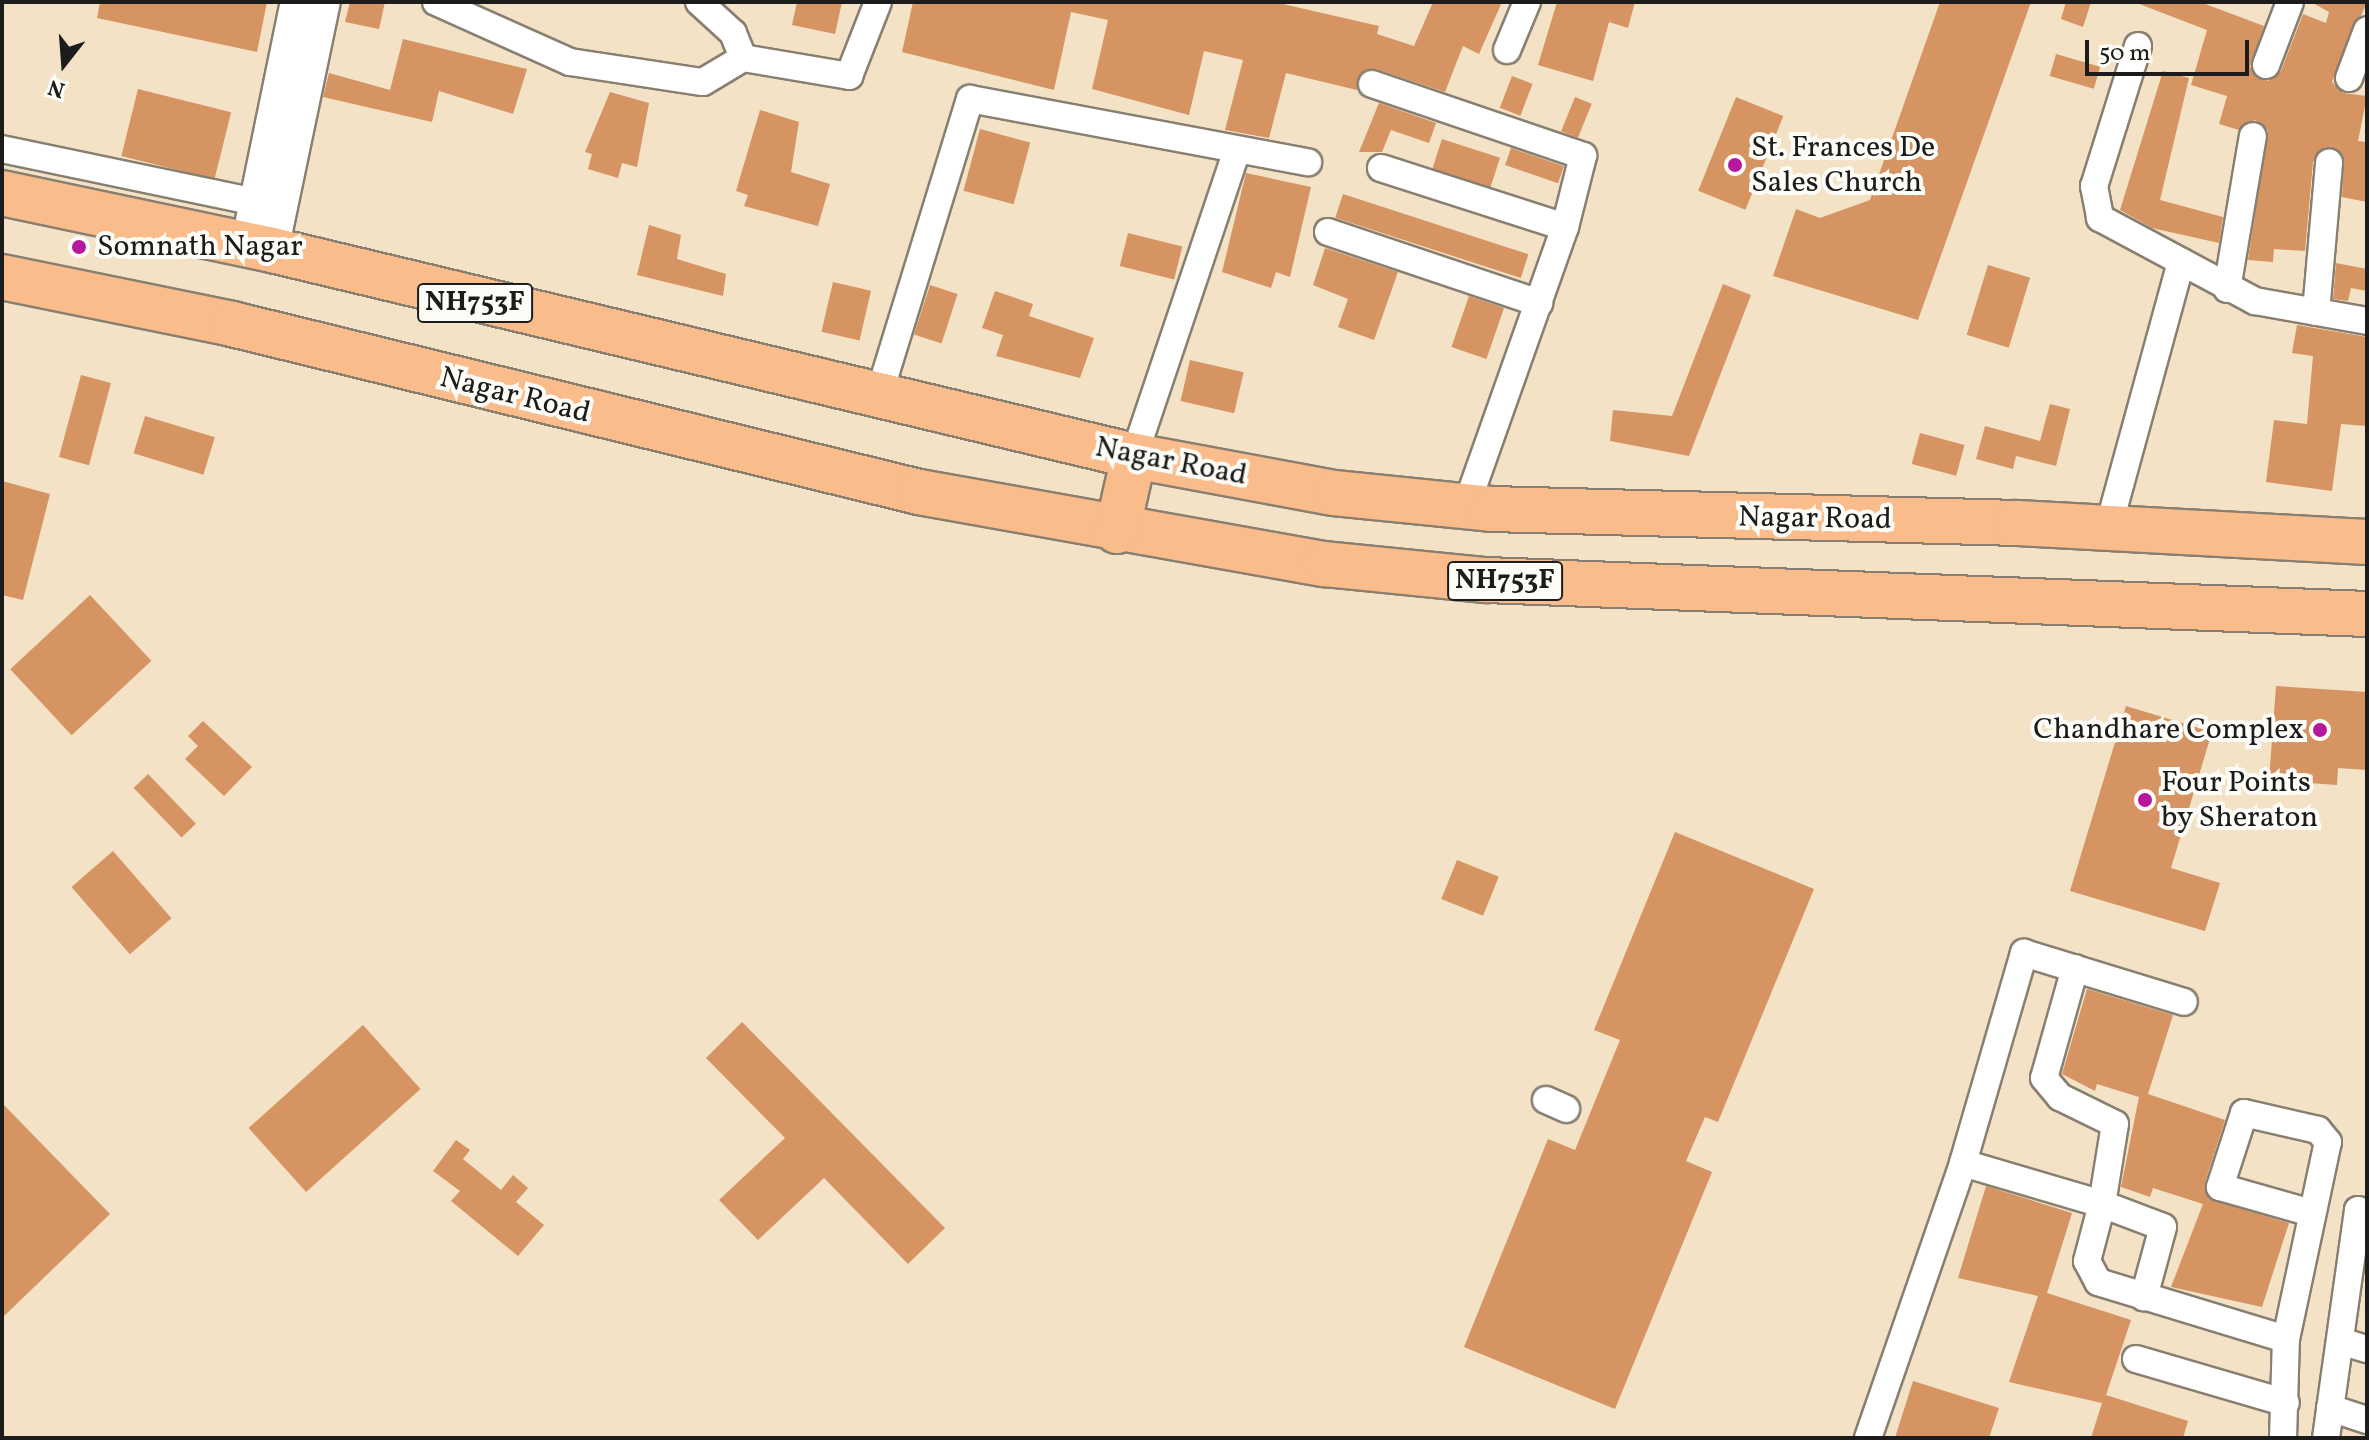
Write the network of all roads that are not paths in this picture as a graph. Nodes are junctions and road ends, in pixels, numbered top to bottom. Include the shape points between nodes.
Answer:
1 (297, 2) edge
2 (324, 2) edge
3 (436, 2) edge
4 (699, 2) edge
5 (878, 2) edge
6 (1527, 2) edge
7 (2290, 2) edge
8 (2367, 30) edge
9 (2138, 46) dead end
10 (1507, 50) dead end
11 (743, 58) junction
12 (2266, 65) dead end
13 (2349, 78) dead end
14 (1372, 84) dead end
15 (2253, 136) dead end
16 (2, 149) edge
17 (1237, 150) junction
18 (1308, 162) dead end
19 (2329, 163) dead end
20 (1381, 168) dead end
21 (2, 193) edge
22 (269, 205) junction
23 (1565, 227) junction
24 (1328, 232) dead end
25 (260, 248) junction
26 (2181, 262) junction
27 (2, 277) edge
28 (2227, 289) junction
29 (1539, 303) junction
30 (2316, 312) junction
31 (2367, 321) edge
32 (878, 398) junction
33 (1134, 456) junction
34 (1466, 506) junction
35 (2108, 529) junction
36 (1117, 531) junction
37 (2367, 542) edge
38 (2367, 614) edge
39 (2075, 968) junction
40 (2184, 1002) dead end
41 (1963, 1163) junction
42 (2102, 1204) junction
43 (2312, 1213) junction
44 (2367, 1213) edge
45 (2144, 1297) junction
46 (2286, 1339) junction
47 (2340, 1341) junction
48 (2367, 1349) edge
49 (2136, 1359) dead end
50 (2286, 1403) junction
51 (2330, 1408) junction
52 (2367, 1420) edge
53 (1868, 1438) edge
54 (2283, 1438) edge
55 (2326, 1438) edge

1 - 22 street
2 - 22 street
3 - 11 street via 570,62 642,78 703,82
4 - 11 street via 733,33
5 - 11 street via 849,76
6 - 10 street
7 - 12 street
8 - 13 street
9 - 26 street via 2092,206 2100,218
14 - 23 street via 1572,148 1585,166
15 - 28 street
16 - 22 street
17 - 18 street
17 - 32 street via 970,99
17 - 33 street
19 - 30 street
20 - 23 street
21 - 25 highway, Nagar Road / NH753F
22 - 25 street
23 - 29 street
24 - 29 street
25 - 32 highway, Nagar Road / NH753F
26 - 28 street
26 - 35 street
27 - 36 highway, Nagar Road / NH753F via 232,324 888,485
28 - 30 street
29 - 34 street
30 - 31 street
32 - 33 highway, Nagar Road / NH753F
33 - 34 highway, Nagar Road / NH753F via 1334,493
33 - 36 highway
34 - 35 highway, Nagar Road / NH753F
35 - 37 highway, Nagar Road / NH753F
36 - 38 highway, Nagar Road / NH753F via 1325,564 1486,580
39 - 40 street
39 - 41 street via 2024,953
39 - 42 street via 2044,1078 2060,1097 2115,1124
41 - 42 street
41 - 53 street
42 - 45 street via 2088,1273
42 - 45 street via 2163,1227
43 - 43 street via 2325,1135 2244,1113 2220,1187
43 - 46 street
44 - 47 street via 2358,1210
45 - 46 street
46 - 50 street
47 - 48 street
47 - 51 street
49 - 50 street
50 - 54 street
51 - 52 street
51 - 55 street

